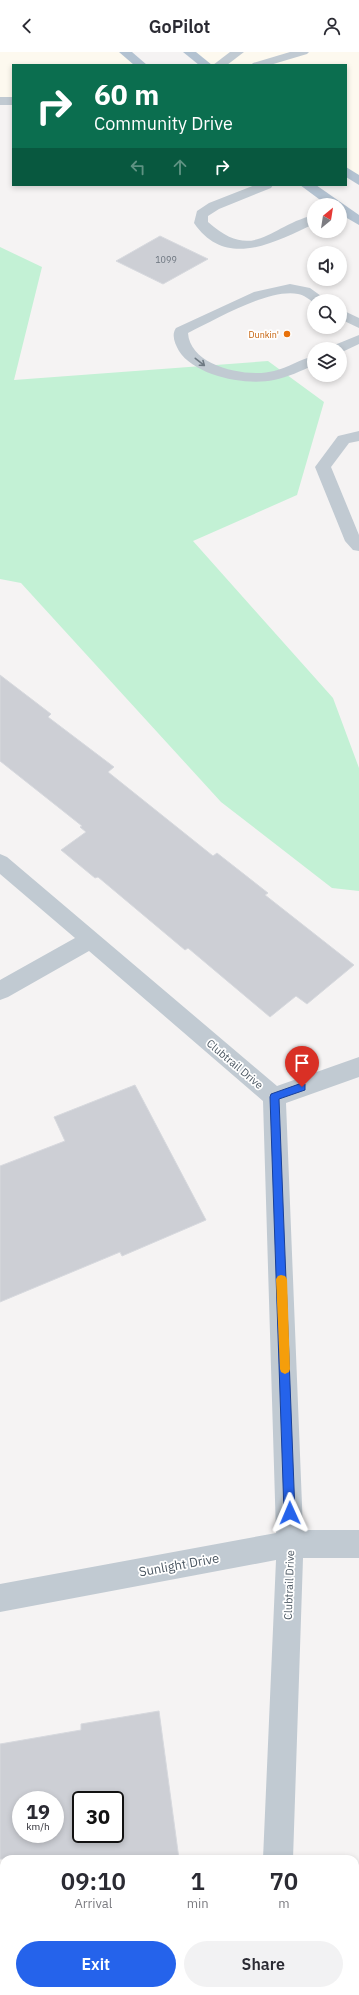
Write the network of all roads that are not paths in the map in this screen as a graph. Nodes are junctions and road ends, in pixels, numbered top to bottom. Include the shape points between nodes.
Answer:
1 (125, 52) edge
2 (189, 52) edge
3 (238, 52) edge
4 (303, 52) edge
5 (140, 64) edge
6 (205, 64) edge
7 (220, 64) edge
8 (261, 64) edge
9 (0, 101) edge
10 (12, 101) edge
11 (347, 172) edge
12 (359, 181) edge
13 (264, 186) edge
14 (308, 186) edge
15 (326, 198) edge
16 (347, 213) edge
17 (359, 221) edge
18 (307, 222) edge
19 (309, 294) edge
20 (347, 317) edge
21 (359, 324) edge
22 (359, 339) edge
23 (347, 344) edge
24 (307, 363) edge
25 (359, 436) edge
26 (359, 546) edge
27 (0, 862) edge
28 (90, 940) junction
29 (0, 991) edge
30 (359, 1067) edge
31 (274, 1097) junction
32 (290, 1544) junction
33 (359, 1544) edge
34 (0, 1598) edge
35 (278, 1855) edge

1 - 5 main road
2 - 6 main road
3 - 7 street
4 - 8 street
9 - 10 street
11 - 12 main road
13 - 18 street via 214,206 202,214 201,222 216,237 237,245 255,244
14 - 15 main road
16 - 17 main road
19 -> 24 street via 288,287 261,294 181,331 180,340 189,354 205,367 240,375 273,376
20 - 21 street
22 - 23 street
25 - 26 street via 344,439 323,467 353,541
27 - 28 street, Clubtrail Drive
28 - 29 street
28 - 31 street, Clubtrail Drive
30 - 31 street
31 - 32 street, Clubtrail Drive
32 - 33 street, Sunlight Drive
32 - 34 street, Sunlight Drive
32 - 35 street, Clubtrail Drive

